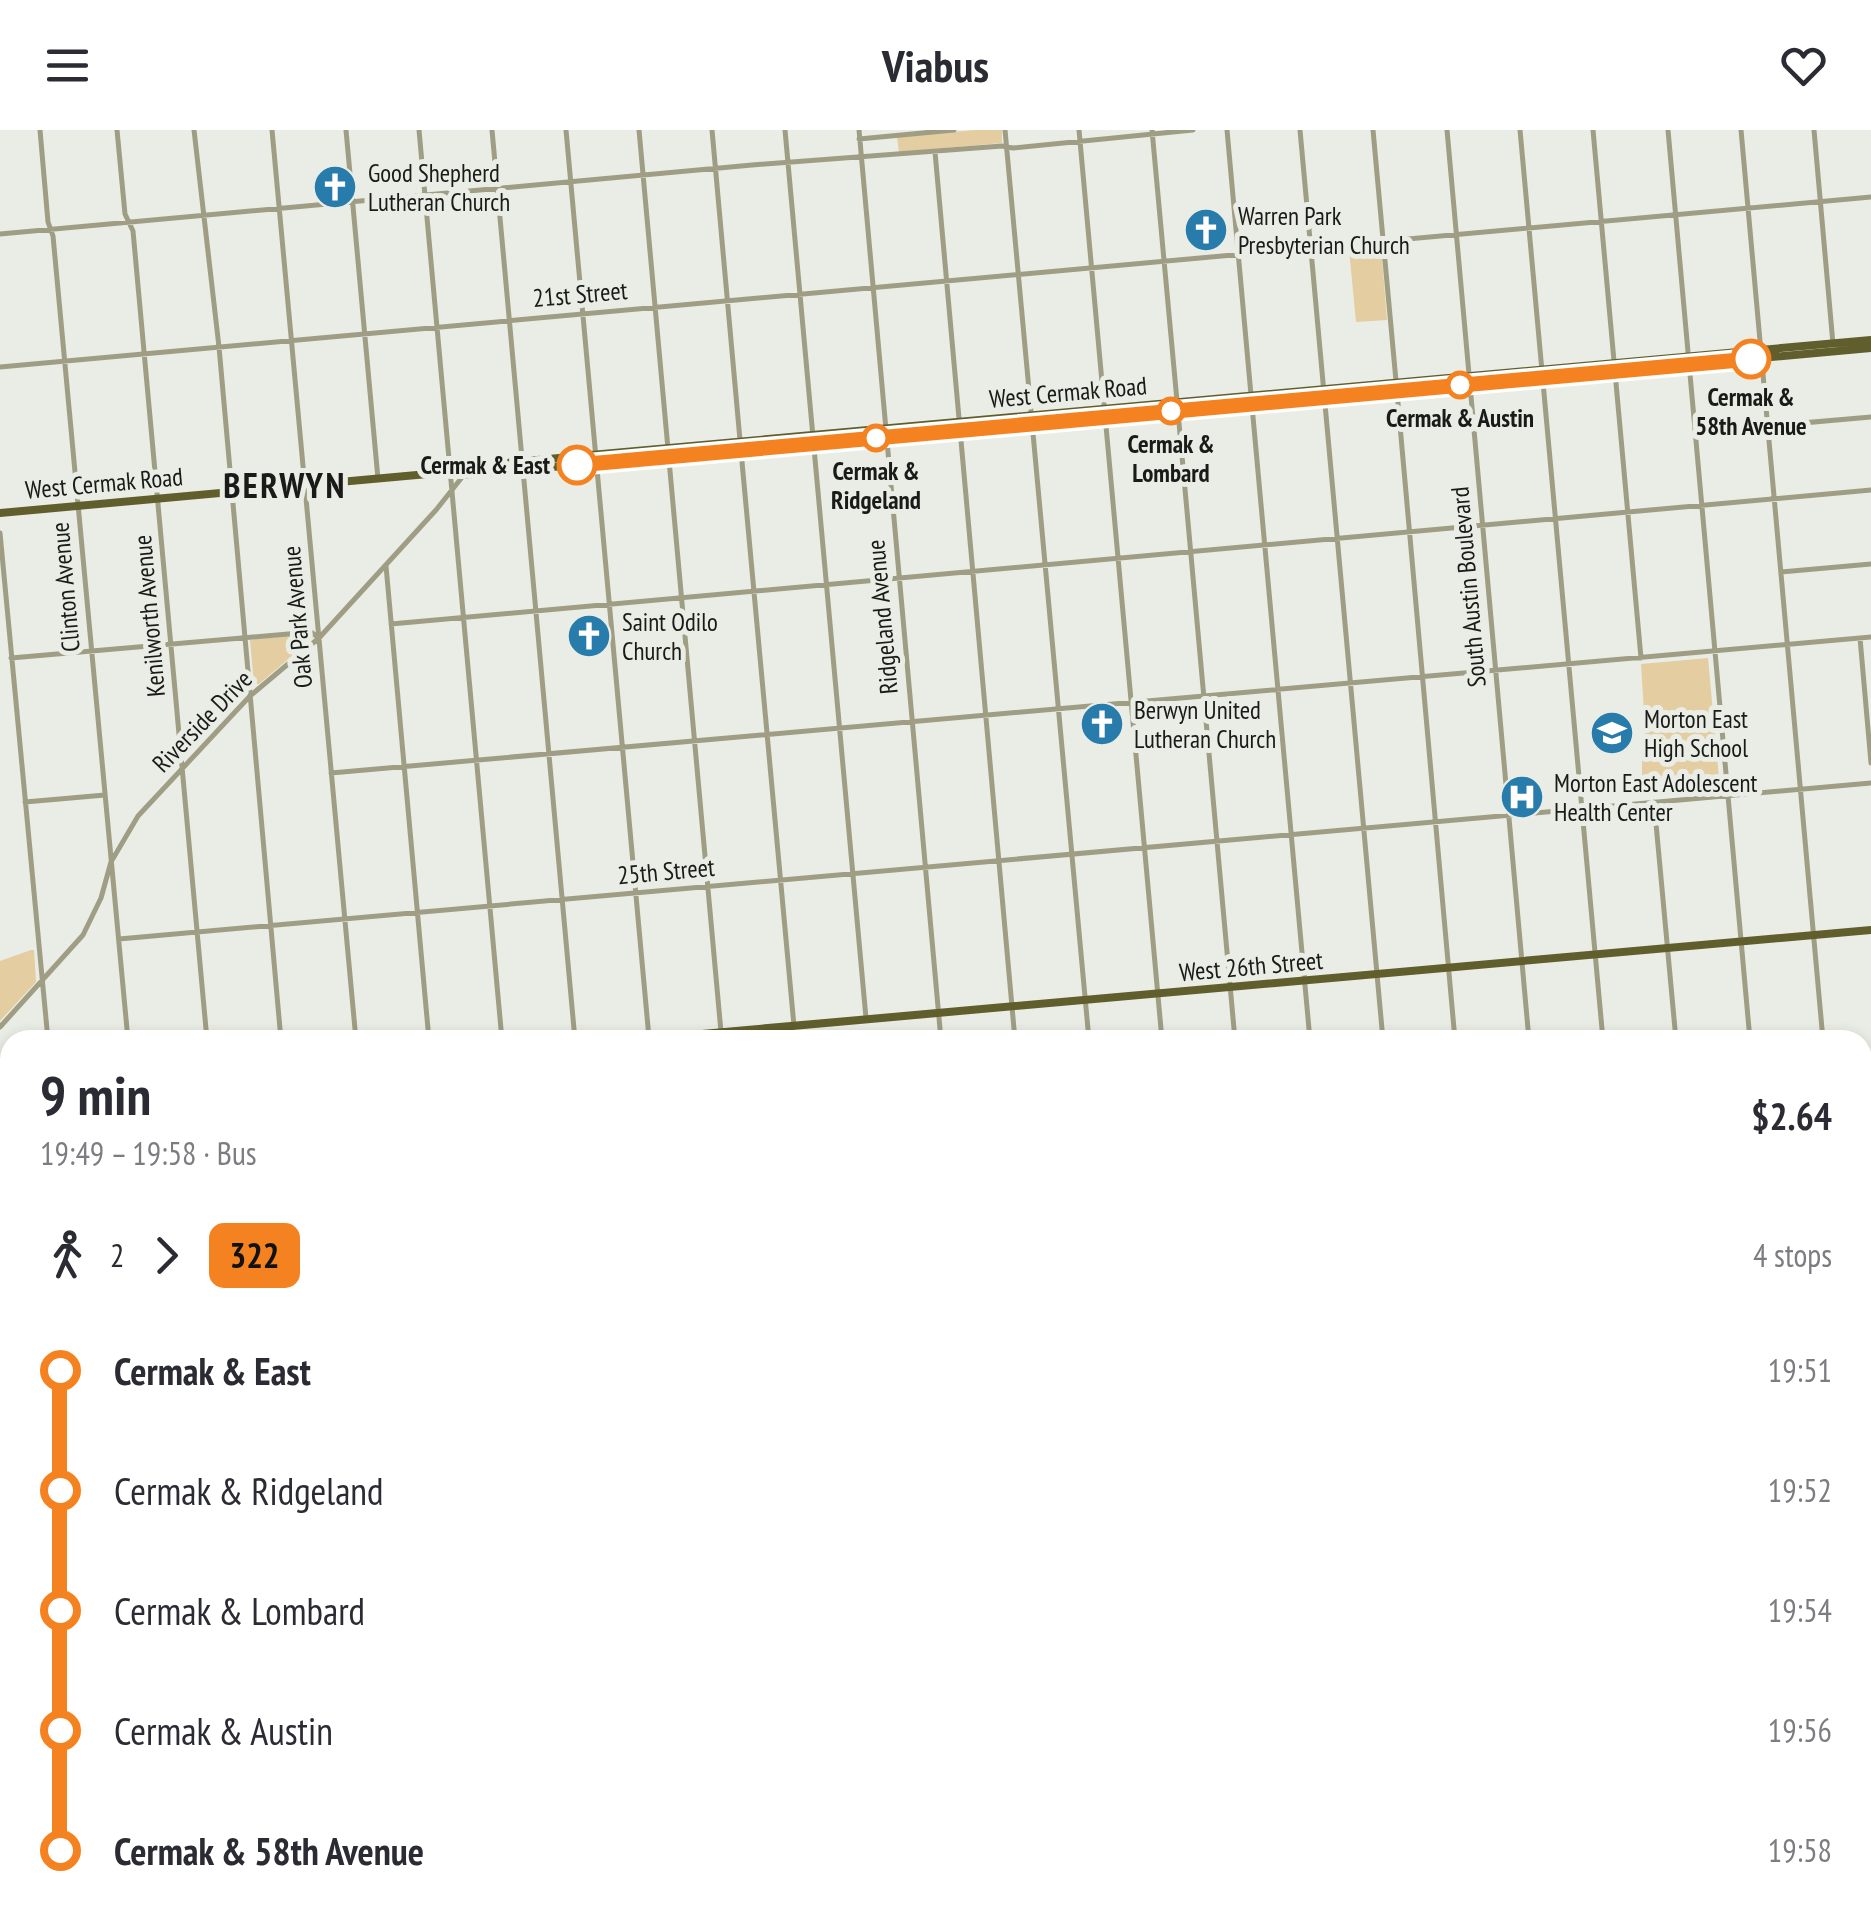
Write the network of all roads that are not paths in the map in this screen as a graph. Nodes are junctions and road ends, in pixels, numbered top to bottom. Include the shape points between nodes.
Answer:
1 (40, 130) edge
2 (118, 130) edge
3 (194, 130) edge
4 (272, 130) edge
5 (346, 130) edge
6 (419, 130) edge
7 (492, 130) edge
8 (566, 130) edge
9 (639, 130) edge
10 (712, 130) edge
11 (785, 130) edge
12 (858, 130) edge
13 (954, 130) edge
14 (1006, 130) edge
15 (1079, 130) edge
16 (1194, 130) edge
17 (1227, 130) edge
18 (1300, 130) edge
19 (1373, 130) edge
20 (1447, 130) edge
21 (1520, 130) edge
22 (1594, 130) edge
23 (1668, 130) edge
24 (1741, 130) edge
25 (1814, 130) edge
26 (932, 131) edge
27 (1152, 132) edge
28 (860, 139) junction
29 (1080, 142) junction
30 (1007, 147) junction
31 (935, 152) junction
32 (861, 158) junction
33 (788, 162) junction
34 (715, 169) junction
35 (643, 175) junction
36 (570, 182) junction
37 (498, 188) junction
38 (425, 196) junction
39 (1871, 198) edge
40 (352, 202) junction
41 (1820, 202) junction
42 (1748, 208) junction
43 (280, 209) junction
44 (1675, 215) junction
45 (204, 216) junction
46 (129, 222) junction
47 (1602, 222) junction
48 (1529, 229) junction
49 (51, 230) junction
50 (0, 234) edge
51 (1456, 235) junction
52 (1383, 242) junction
53 (1311, 248) junction
54 (1238, 255) junction
55 (1164, 262) junction
56 (1092, 268) junction
57 (1019, 275) junction
58 (946, 282) junction
59 (873, 288) junction
60 (800, 295) junction
61 (728, 301) junction
62 (655, 308) junction
63 (582, 314) junction
64 (510, 321) junction
65 (437, 328) junction
66 (364, 334) junction
67 (1871, 340) edge
68 (292, 341) junction
69 (219, 347) junction
70 (1833, 347) junction
71 (1871, 348) edge
72 (145, 354) junction
73 (1761, 354) junction
74 (1689, 360) junction
75 (64, 361) junction
76 (0, 367) edge
77 (1615, 367) junction
78 (1542, 373) junction
79 (1469, 380) junction
80 (1396, 387) junction
81 (1324, 393) junction
82 (1251, 400) junction
83 (1177, 406) junction
84 (1105, 413) junction
85 (1871, 417) edge
86 (1032, 419) junction
87 (960, 426) junction
88 (1768, 426) junction
89 (886, 432) junction
90 (813, 439) junction
91 (741, 446) junction
92 (668, 452) junction
93 (596, 459) junction
94 (523, 465) junction
95 (463, 471) junction
96 (450, 472) junction
97 (378, 479) junction
98 (305, 485) junction
99 (1871, 490) edge
100 (452, 491) junction
101 (232, 492) junction
102 (158, 498) junction
103 (1774, 499) junction
104 (78, 506) junction
105 (1702, 506) junction
106 (1628, 512) junction
107 (0, 513) edge
108 (1555, 519) junction
109 (1482, 525) junction
110 (1410, 532) junction
111 (0, 533) edge
112 (1337, 538) junction
113 (1264, 546) junction
114 (1190, 552) junction
115 (1118, 559) junction
116 (1871, 564) edge
117 (1045, 565) junction
118 (386, 566) junction
119 (973, 572) junction
120 (1781, 572) junction
121 (899, 578) junction
122 (827, 585) junction
123 (754, 592) junction
124 (681, 598) junction
125 (609, 604) junction
126 (536, 611) junction
127 (464, 618) junction
128 (391, 624) junction
129 (245, 636) junction
130 (1871, 637) edge
131 (319, 638) junction
132 (1860, 638) junction
133 (172, 643) junction
134 (1787, 645) junction
135 (91, 650) junction
136 (1715, 652) junction
137 (12, 658) junction
138 (1641, 658) junction
139 (1568, 665) junction
140 (1496, 671) junction
141 (1423, 678) junction
142 (1350, 684) junction
143 (1278, 691) junction
144 (250, 696) junction
145 (1204, 698) junction
146 (1131, 704) junction
147 (1058, 710) junction
148 (986, 716) junction
149 (912, 723) junction
150 (840, 729) junction
151 (767, 736) junction
152 (694, 742) junction
153 (622, 748) junction
154 (549, 754) junction
155 (477, 761) junction
156 (1871, 764) edge
157 (404, 767) junction
158 (183, 768) junction
159 (332, 774) junction
160 (1871, 783) edge
161 (1800, 789) junction
162 (105, 795) junction
163 (1728, 796) junction
164 (25, 802) junction
165 (1654, 802) junction
166 (1582, 809) junction
167 (1509, 815) junction
168 (1436, 822) junction
169 (1364, 829) junction
170 (1291, 836) junction
171 (1217, 843) junction
172 (1144, 850) junction
173 (1072, 856) junction
174 (111, 862) junction
175 (999, 862) junction
176 (926, 869) junction
177 (853, 875) junction
178 (780, 882) junction
179 (708, 888) junction
180 (636, 894) junction
181 (562, 901) junction
182 (490, 907) junction
183 (418, 913) junction
184 (345, 920) junction
185 (271, 926) junction
186 (1871, 930) edge
187 (198, 932) junction
188 (1814, 935) junction
189 (119, 939) junction
190 (1741, 942) junction
191 (1668, 948) junction
192 (1595, 955) junction
193 (1522, 962) junction
194 (1449, 968) junction
195 (1377, 975) junction
196 (42, 982) junction
197 (1304, 982) junction
198 (1230, 988) junction
199 (1158, 994) junction
200 (1085, 1001) junction
201 (1012, 1007) junction
202 (939, 1013) junction
203 (866, 1020) junction
204 (0, 1026) edge
205 (794, 1026) junction
206 (47, 1030) edge
207 (127, 1030) edge
208 (206, 1030) edge
209 (280, 1030) edge
210 (355, 1030) edge
211 (428, 1030) edge
212 (501, 1030) edge
213 (574, 1030) edge
214 (648, 1030) edge
215 (721, 1030) edge
216 (745, 1030) edge
217 (941, 1030) edge
218 (1014, 1030) edge
219 (1087, 1030) edge
220 (1161, 1030) edge
221 (1233, 1030) edge
222 (1309, 1030) edge
223 (1382, 1030) edge
224 (1455, 1030) edge
225 (1528, 1030) edge
226 (1602, 1030) edge
227 (1675, 1030) edge
228 (1749, 1030) edge
229 (1822, 1030) edge

1 - 49 street, Clinton Avenue
2 - 46 street, Kenilworth Avenue
3 - 45 street
4 - 43 street, Oak Park Avenue
5 - 40 street
6 - 38 street
7 - 37 street
8 - 36 street
9 - 35 street
10 - 34 street
11 - 33 street
12 - 28 street, Ridgeland Avenue
13 - 26 street
14 - 30 street
15 - 29 street
16 - 27 street
17 - 54 street
18 - 53 street
19 - 52 street
20 - 51 street, South Austin Boulevard
21 - 48 street
22 - 47 street
23 - 44 street
24 - 42 street
25 - 41 street
26 - 28 street
27 - 29 street
27 - 55 street
28 - 32 street, Ridgeland Avenue
29 - 30 street
29 - 56 street
30 - 31 street
30 - 57 street
31 - 32 street
31 - 58 street
32 - 33 street
32 - 59 street, Ridgeland Avenue
33 - 34 street
33 - 60 street
34 - 35 street
34 - 61 street
35 - 36 street
35 - 62 street
36 - 37 street
36 - 63 street
37 - 38 street
37 - 64 street
38 - 40 street
38 - 65 street
39 - 41 street, 21st Street
40 - 43 street
40 - 66 street
41 - 42 street, 21st Street
41 - 70 street
42 - 44 street, 21st Street
42 - 73 street
43 - 45 street
43 - 68 street, Oak Park Avenue
44 - 47 street, 21st Street
44 - 74 street
45 - 46 street
45 - 69 street
46 - 49 street
46 - 72 street, Kenilworth Avenue
47 - 48 street, 21st Street
47 - 77 street
48 - 51 street, 21st Street
48 - 78 street
49 - 50 street
49 - 75 street, Clinton Avenue
51 - 52 street, 21st Street
51 - 79 street, South Austin Boulevard
52 - 53 street, 21st Street
52 - 80 street
53 - 54 street, 21st Street
53 - 81 street
54 - 55 street, 21st Street
54 - 82 street
55 - 56 street, 21st Street
55 - 83 street
56 - 57 street, 21st Street
56 - 84 street
57 - 58 street, 21st Street
57 - 86 street
58 - 59 street, 21st Street
58 - 87 street
59 - 60 street, 21st Street
59 - 89 street, Ridgeland Avenue
60 - 61 street, 21st Street
60 - 90 street
61 - 62 street, 21st Street
61 - 91 street
62 - 63 street, 21st Street
62 - 92 street
63 - 64 street, 21st Street
63 - 93 street
64 - 65 street, 21st Street
64 - 94 street
65 - 66 street, 21st Street
65 - 96 street
66 - 68 street, 21st Street
66 - 97 street
67 - 70 main road, West Cermak Road
68 - 69 street, 21st Street
68 - 98 street, Oak Park Avenue
69 - 72 street, 21st Street
69 - 101 street
70 - 71 main road, West Cermak Road
70 - 73 main road, West Cermak Road
72 - 75 street, 21st Street
72 - 102 street, Kenilworth Avenue
73 - 74 main road, West Cermak Road
73 - 88 street
74 - 77 main road, West Cermak Road
74 - 105 street
75 - 76 street, 21st Street
75 - 104 street, Clinton Avenue
77 - 78 main road, West Cermak Road
77 - 106 street
78 - 79 main road, West Cermak Road
78 - 108 street
79 - 80 main road, West Cermak Road
79 - 109 street, South Austin Boulevard
80 - 81 main road, West Cermak Road
80 - 110 street
81 - 82 main road, West Cermak Road
81 - 112 street
82 - 83 main road, West Cermak Road
82 - 113 street
83 - 84 main road, West Cermak Road
83 - 114 street
84 - 86 main road, West Cermak Road
84 - 115 street
85 - 88 street
86 - 87 main road, West Cermak Road
86 - 117 street
87 - 89 main road, West Cermak Road
87 - 119 street
88 - 103 street
89 - 90 main road, West Cermak Road
89 - 121 street, Ridgeland Avenue
90 - 91 main road, West Cermak Road
90 - 122 street
91 - 92 main road, West Cermak Road
91 - 123 street
92 - 93 main road, West Cermak Road
92 - 124 street
93 - 94 main road, West Cermak Road
93 - 125 street
94 - 95 main road, West Cermak Road
94 - 126 street
95 - 96 main road, West Cermak Road
95 - 100 street, Riverside Drive
96 - 97 main road, West Cermak Road
96 - 100 street
97 - 98 main road, West Cermak Road
98 - 101 main road, West Cermak Road
98 - 131 street, Oak Park Avenue
99 - 103 street
100 - 118 street, Riverside Drive
100 - 127 street
101 - 102 main road, West Cermak Road
101 - 129 street
102 - 104 main road, West Cermak Road
102 - 133 street, Kenilworth Avenue
103 - 105 street
103 - 120 street
104 - 107 main road, West Cermak Road
104 - 135 street, Clinton Avenue
105 - 106 street
105 - 136 street
106 - 108 street
106 - 138 street
108 - 109 street
108 - 139 street
109 - 110 street
109 - 140 street, South Austin Boulevard
110 - 112 street
110 - 141 street
111 - 137 street
112 - 113 street
112 - 142 street
113 - 114 street
113 - 143 street
114 - 115 street
114 - 145 street
115 - 117 street
115 - 146 street
116 - 120 street
117 - 119 street
117 - 147 street
118 - 128 street
118 - 131 street, Riverside Drive
119 - 121 street
119 - 148 street
120 - 134 street
121 - 122 street
121 - 149 street, Ridgeland Avenue
122 - 123 street
122 - 150 street
123 - 124 street
123 - 151 street
124 - 125 street
124 - 152 street
125 - 126 street
125 - 153 street
126 - 127 street
126 - 154 street
127 - 128 street
127 - 155 street
128 - 157 street
129 - 131 street via 311,632
129 - 133 street
129 - 144 street
130 - 132 street
131 - 144 street, Riverside Drive
131 - 159 street, Oak Park Avenue
132 - 134 street
132 - 156 street
133 - 135 street
133 - 158 street, Kenilworth Avenue
134 - 136 street
134 - 161 street
135 - 137 street
135 - 162 street, Clinton Avenue
136 - 138 street
136 - 163 street
137 - 164 street
138 - 139 street
139 - 140 street
139 - 166 street
140 - 141 street
140 - 167 street, South Austin Boulevard
141 - 142 street
141 - 168 street
142 - 143 street
142 - 169 street
143 - 145 street
143 - 170 street
144 - 158 street, Riverside Drive
144 - 185 street
145 - 146 street
145 - 171 street
146 - 147 street
146 - 172 street
147 - 148 street
147 - 173 street
148 - 149 street
148 - 175 street
149 - 150 street
149 - 176 street, Ridgeland Avenue
150 - 151 street
150 - 177 street
151 - 152 street
151 - 178 street
152 - 153 street
152 - 179 street
153 - 154 street
153 - 180 street
154 - 155 street
154 - 181 street
155 - 157 street
155 - 182 street
157 - 159 street
157 - 183 street
158 - 174 street, Riverside Drive via 138,816
158 - 187 street, Kenilworth Avenue
159 - 184 street, Oak Park Avenue
160 - 161 street, 25th Street
161 - 163 street, 25th Street
161 - 188 street
162 - 164 street
162 - 174 street, Clinton Avenue
163 - 165 street, 25th Street
163 - 190 street
164 - 196 street
165 - 166 street, 25th Street
165 - 191 street
166 - 167 street, 25th Street
166 - 192 street
167 - 168 street, 25th Street
167 - 193 street, South Austin Boulevard
168 - 169 street, 25th Street
168 - 194 street
169 - 170 street, 25th Street
169 - 195 street
170 - 171 street, 25th Street
170 - 197 street
171 - 172 street, 25th Street
171 - 198 street
172 - 173 street, 25th Street
172 - 199 street
173 - 175 street, 25th Street
173 - 200 street
174 - 189 street, Clinton Avenue
174 - 196 street, Riverside Drive via 90,925
175 - 176 street, 25th Street
175 - 201 street
176 - 177 street, 25th Street
176 - 202 street, Ridgeland Avenue
177 - 178 street, 25th Street
177 - 203 street
178 - 179 street, 25th Street
178 - 205 street
179 - 180 street, 25th Street
179 - 215 street
180 - 181 street, 25th Street
180 - 214 street
181 - 182 street, 25th Street
181 - 213 street
182 - 183 street, 25th Street
182 - 212 street
183 - 184 street, 25th Street
183 - 211 street
184 - 185 street, 25th Street
184 - 210 street, Oak Park Avenue
185 - 187 street, 25th Street
185 - 209 street
186 - 188 main road, West 26th Street
187 - 189 street, 25th Street
187 - 208 street, Kenilworth Avenue
188 - 190 main road, West 26th Street
188 - 229 street
189 - 207 street, Clinton Avenue
190 - 191 main road, West 26th Street
190 - 228 street
191 - 192 main road, West 26th Street
191 - 227 street
192 - 193 main road, West 26th Street
192 - 226 street
193 - 194 main road, West 26th Street
193 - 225 street, South Austin Boulevard
194 - 195 main road, West 26th Street
194 - 224 street
195 - 197 main road, West 26th Street
195 - 223 street
196 - 204 street, Riverside Drive
196 - 206 street
197 - 198 main road, West 26th Street
197 - 222 street
198 - 199 main road, West 26th Street
198 - 221 street
199 - 200 main road, West 26th Street
199 - 220 street
200 - 201 main road, West 26th Street
200 - 219 street
201 - 202 main road, West 26th Street
201 - 218 street
202 - 203 main road, West 26th Street
202 - 217 street, Ridgeland Avenue
203 - 205 main road, West 26th Street
205 - 216 main road, West 26th Street

